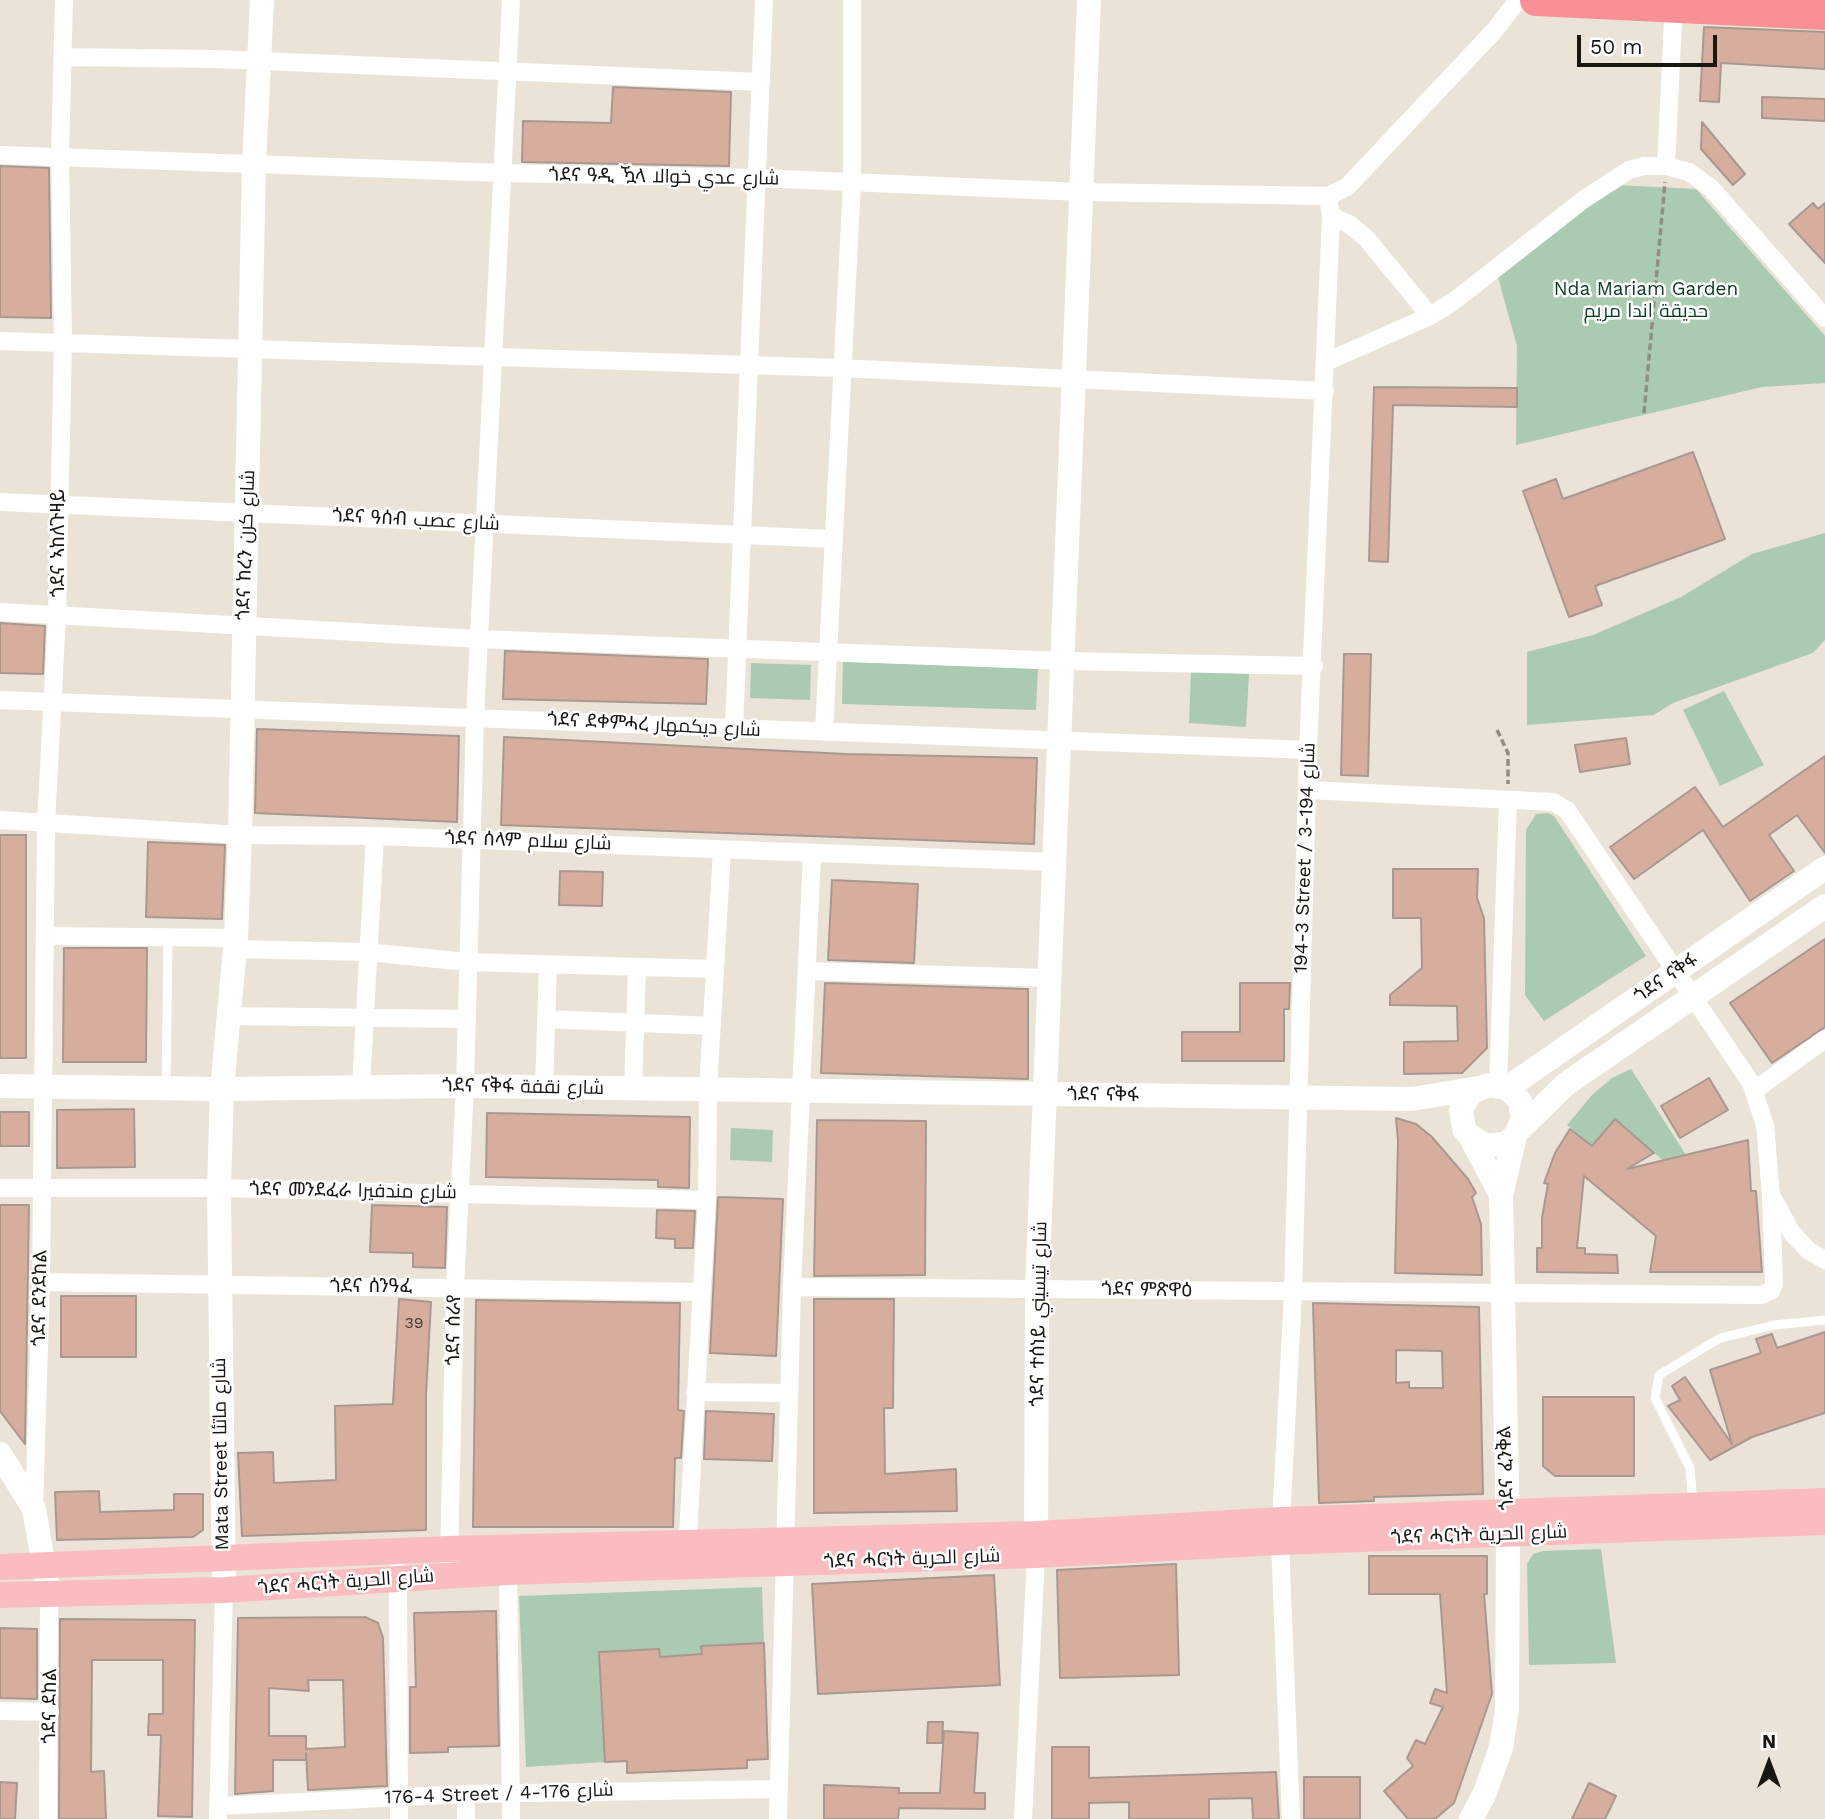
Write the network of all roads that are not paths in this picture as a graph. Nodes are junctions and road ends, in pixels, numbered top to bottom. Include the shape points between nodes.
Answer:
1 (64, 0) edge
2 (262, 0) edge
3 (510, 0) edge
4 (764, 0) edge
5 (852, 0) edge
6 (1089, 0) edge
7 (1518, 0) edge
8 (1536, 0) edge
9 (1674, 3) edge
10 (1825, 14) edge
11 (62, 57) junction
12 (260, 61) junction
13 (507, 70) junction
14 (761, 82) junction
15 (0, 155) edge
16 (60, 156) junction
17 (254, 164) junction
18 (1666, 166) junction
19 (502, 173) junction
20 (757, 178) junction
21 (852, 183) junction
22 (1081, 192) junction
23 (1328, 197) junction
24 (1331, 216) junction
25 (1430, 316) junction
26 (1825, 318) edge
27 (0, 341) edge
28 (62, 341) junction
29 (251, 348) junction
30 (492, 356) junction
31 (1326, 362) junction
32 (747, 366) junction
33 (840, 368) junction
34 (1076, 377) junction
35 (1325, 391) junction
36 (0, 502) edge
37 (57, 504) junction
38 (247, 512) junction
39 (484, 523) junction
40 (742, 536) junction
41 (832, 539) junction
42 (0, 612) edge
43 (57, 616) junction
44 (244, 628) junction
45 (479, 639) junction
46 (735, 649) junction
47 (828, 651) junction
48 (1065, 661) junction
49 (1314, 666) junction
50 (0, 700) edge
51 (52, 701) junction
52 (241, 707) junction
53 (475, 717) junction
54 (734, 728) junction
55 (824, 732) junction
56 (1060, 741) junction
57 (1308, 750) junction
58 (1308, 790) junction
59 (1508, 800) junction
60 (0, 820) edge
61 (46, 823) junction
62 (240, 835) junction
63 (375, 835) junction
64 (472, 839) junction
65 (722, 850) junction
66 (813, 854) junction
67 (1055, 862) junction
68 (1825, 868) edge
69 (1825, 906) edge
70 (45, 936) junction
71 (168, 939) junction
72 (236, 944) junction
73 (367, 952) junction
74 (467, 961) junction
75 (548, 965) junction
76 (637, 967) junction
77 (715, 969) junction
78 (807, 971) junction
79 (1676, 971) junction
80 (1050, 978) junction
81 (1692, 995) junction
82 (228, 1016) junction
83 (364, 1016) junction
84 (466, 1019) junction
85 (547, 1019) junction
86 (636, 1022) junction
87 (712, 1026) junction
88 (1825, 1039) edge
89 (0, 1086) edge
90 (44, 1086) junction
91 (361, 1086) junction
92 (465, 1086) junction
93 (544, 1087) junction
94 (1494, 1087) junction
95 (166, 1088) junction
96 (222, 1089) junction
97 (633, 1089) junction
98 (708, 1089) junction
99 (1755, 1090) junction
100 (801, 1091) junction
101 (1046, 1094) junction
102 (1298, 1099) junction
103 (1412, 1099) junction
104 (1518, 1132) junction
105 (1467, 1133) junction
106 (0, 1188) edge
107 (41, 1188) junction
108 (219, 1188) junction
109 (460, 1194) junction
110 (1501, 1195) junction
111 (1772, 1195) junction
112 (707, 1200) junction
113 (1825, 1260) edge
114 (41, 1282) junction
115 (219, 1285) junction
116 (455, 1287) junction
117 (792, 1287) junction
118 (1038, 1289) junction
119 (700, 1292) junction
120 (1293, 1292) junction
121 (1501, 1292) junction
122 (1825, 1320) edge
123 (695, 1392) junction
124 (788, 1393) junction
125 (0, 1454) edge
126 (1825, 1501) edge
127 (34, 1509) junction
128 (1693, 1518) junction
129 (1825, 1522) edge
130 (1508, 1524) junction
131 (1281, 1531) junction
132 (1036, 1545) junction
133 (784, 1552) junction
134 (687, 1555) junction
135 (222, 1560) junction
136 (508, 1560) junction
137 (1, 1561) edge
138 (449, 1562) junction
139 (45, 1564) junction
140 (398, 1565) junction
141 (224, 1590) junction
142 (49, 1594) junction
143 (1, 1595) edge
144 (0, 1710) edge
145 (50, 1712) junction
146 (779, 1789) junction
147 (512, 1793) junction
148 (466, 1794) junction
149 (399, 1797) junction
150 (218, 1812) edge
151 (48, 1819) edge
152 (399, 1819) edge
153 (466, 1819) edge
154 (511, 1819) edge
155 (778, 1819) edge
156 (1023, 1819) edge
157 (1291, 1819) edge
158 (1471, 1819) edge

1 - 11 street, ጎደና ኣከለጉዛይ
2 - 12 main road, ጎደና ከረን شارع كرن
3 - 13 street, ጎደና ሰራየ
4 - 14 street
5 - 21 street
6 - 22 main road, ጎደና ተሰነይ شارع تيسيني
7 - 23 street via 1347,187
8 - 9 highway
9 - 10 highway
9 - 18 street
11 - 12 street
11 - 16 street, ጎደና ኣከለጉዛይ
12 - 13 street
12 - 17 main road, ጎደና ከረን شارع كرن
13 - 14 street
13 - 19 street, ጎደና ሰራየ
14 - 20 street
15 - 16 street, ጎደና ዓዲ ዃላ شارع عدي خوالا
16 - 17 street, ጎደና ዓዲ ዃላ شارع عدي خوالا
16 - 28 street, ጎደና ኣከለጉዛይ
17 - 19 street, ጎደና ዓዲ ዃላ شارع عدي خوالا
17 - 29 main road, ጎደና ከረን شارع كرن
18 - 25 street via 1629,170
18 - 26 street via 1689,172 1711,188
19 - 20 street, ጎደና ዓዲ ዃላ شارع عدي خوالا
19 - 30 street, ጎደና ሰራየ
20 - 21 street, ጎደና ዓዲ ዃላ شارع عدي خوالا
20 - 32 street
21 - 22 street, ጎደና ዓዲ ዃላ شارع عدي خوالا
21 - 33 street
22 - 23 street, ጎደና ዓዲ ዃላ شارع عدي خوالا
22 - 34 main road, ጎደና ተሰነይ شارع تيسيني
23 - 24 street, 194-3 Street / شارع 194-3
24 - 25 street via 1367,239
24 - 31 street, 194-3 Street / شارع 194-3
25 - 31 street
27 - 28 street
28 - 29 street
28 - 37 street, ጎደና ኣከለጉዛይ
29 - 30 street
29 - 38 main road, ጎደና ከረን شارع كرن
30 - 32 street
30 - 39 street, ጎደና ሰራየ
31 - 35 street, 194-3 Street / شارع 194-3
32 - 33 street
32 - 40 street
33 - 34 street
33 - 41 street
34 - 35 street
34 - 48 main road, ጎደና ተሰነይ شارع تيسيني
35 - 49 street, 194-3 Street / شارع 194-3
36 - 37 street, ጎደና ዓሰብ شارع عصب
37 - 38 street, ጎደና ዓሰብ شارع عصب
37 - 43 street, ጎደና ኣከለጉዛይ
38 - 39 street, ጎደና ዓሰብ شارع عصب
38 - 44 main road, ጎደና ከረን شارع كرن
39 - 40 street, ጎደና ዓሰብ شارع عصب
39 - 45 street, ጎደና ሰራየ
40 - 41 street, ጎደና ዓሰብ شارع عصب
40 - 46 street
41 - 47 street
42 - 43 street
43 - 44 street
43 - 51 street, ጎደና ኣከለጉዛይ
44 - 45 street
44 - 52 main road, ጎደና ከረን شارع كرن
45 - 46 street
45 - 53 street, ጎደና ሰራየ
46 - 47 street
46 - 54 street
47 - 48 street
47 - 55 street
48 - 49 street
48 - 56 main road, ጎደና ተሰነይ شارع تيسيني
49 - 57 street, 194-3 Street / شارع 194-3
50 - 51 street, ጎደና ደቀምሓረ شارع ديكمهار
51 - 52 street, ጎደና ደቀምሓረ شارع ديكمهار
51 - 61 street, ጎደና ኣከለጉዛይ
52 - 53 street, ጎደና ደቀምሓረ شارع ديكمهار
52 - 62 main road, ጎደና ከረን شارع كرن
53 - 54 street, ጎደና ደቀምሓረ شارع ديكمهار
53 - 64 street, ጎደና ሰራየ
54 - 55 street, ጎደና ደቀምሓረ شارع ديكمهار
55 - 56 street, ጎደና ደቀምሓረ شارع ديكمهار
56 - 57 street, ጎደና ደቀምሓረ شارع ديكمهار
56 - 67 main road, ጎደና ተሰነይ شارع تيسيني
57 - 58 street, 194-3 Street / شارع 194-3
58 - 59 street
58 - 102 street, 194-3 Street / شارع 194-3
59 - 79 street via 1553,802 1567,810
59 - 94 street
60 - 61 street, ጎደና ሰላም شارع سلام
61 - 62 street, ጎደና ሰላም شارع سلام
61 - 70 street, ጎደና ኣከለጉዛይ
62 - 63 street, ጎደና ሰላም شارع سلام
62 - 72 main road, ጎደና ከረን شارع كرن
63 - 64 street, ጎደና ሰላም شارع سلام
63 - 73 street
64 - 65 street, ጎደና ሰላም شارع سلام
64 - 74 street, ጎደና ሰራየ
65 - 66 street, ጎደና ሰላም شارع سلام
65 - 77 street
66 - 67 street, ጎደና ሰላም شارع سلام
66 - 78 street
67 - 80 main road, ጎደና ተሰነይ شارع تيسيني
68 - 79 main road, ጎደና ናቅፋ
69 - 81 main road, ጎደና ናቅፋ
70 - 71 street
70 - 90 street, ጎደና ኣከለጉዛይ
71 - 72 street
71 - 95 lane
72 - 73 street
72 - 82 main road, ጎደና ከረን شارع كرن
73 - 74 street
73 - 83 street
74 - 75 street
74 - 84 street, ጎደና ሰራየ
75 - 76 street
75 - 85 street
76 - 77 street
76 - 86 street
77 - 87 street
78 - 80 street
78 - 100 street
79 - 81 street
79 - 94 main road, ጎደና ናቅፋ
80 - 101 main road, ጎደና ተሰነይ شارع تيسيني
81 - 99 street
81 - 104 main road, ጎደና ናቅፋ via 1566,1084
82 - 83 street
82 - 96 main road, ጎደና ከረን شارع كرن
83 - 84 street
83 - 91 street
84 - 92 street, ጎደና ሰራየ
85 - 86 street
85 - 93 street
86 - 87 street
86 - 97 street
87 - 98 street
88 - 99 street
89 - 90 main road, ጎደና ናቅፋ شارع نقفة
90 - 95 main road, ጎደና ናቅፋ شارع نقفة
90 - 107 street, ጎደና ደንደከል
91 - 92 main road, ጎደና ናቅፋ شارع نقفة
91 - 96 main road, ጎደና ናቅፋ شارع نقفة
92 - 93 main road, ጎደና ናቅፋ شارع نقفة
92 - 109 street, ጎደና ሰራየ
93 - 97 main road, ጎደና ናቅፋ شارع نقفة
94 - 103 main road, ጎደና ናቅፋ
94 - 104 main road via 1520,1101 1523,1119
94 - 105 main road via 1465,1101 1461,1110
95 - 96 main road, ጎደና ናቅፋ شارع نقفة
96 - 108 main road, Mata Street شارع ماتئا
97 - 98 main road, ጎደና ናቅፋ شارع نقفة
98 - 100 main road, ጎደና ናቅፋ شارع نقفة
98 - 112 street
99 - 111 street via 1766,1125
100 - 101 main road, ጎደና ናቅፋ شارع نقفة
100 - 117 street
101 - 102 main road, ጎደና ናቅፋ
101 - 118 main road, ጎደና ተሰነይ شارع تيسيني
102 - 103 main road, ጎደና ናቅፋ
102 - 120 street, 194-3 Street / شارع 194-3
103 - 105 main road, ጎደና ናቅፋ via 1449,1117
104 - 105 main road via 1497,1146 1487,1146
104 - 110 main road, ጎደና ፈንቅል
105 - 110 main road, ጎደና ፈንቅል
106 - 107 street, ጎደና መንደፈራ شارع مندفيرا
107 - 108 street, ጎደና መንደፈራ شارع مندفيرا
107 - 114 street, ጎደና ደንደከል
108 - 109 street, ጎደና መንደፈራ شارع مندفيرا
108 - 115 main road, Mata Street شارع ماتئا
109 - 112 street, ጎደና መንደፈራ شارع مندفيرا
109 - 116 street, ጎደና ሰራየ
110 - 121 main road, ጎደና ፈንቅል
111 - 113 street via 1792,1233
111 - 121 street, ጎደና ምጽዋዕ via 1774,1284 1761,1295
112 - 119 street
114 - 115 street, ጎደና ሰንዓፈ
114 - 127 street, ጎደና ደንደከል
115 - 116 street, ጎደና ሰንዓፈ
115 - 135 main road, Mata Street شارع ماتئا
116 - 119 street, ጎደና ሰንዓፈ
116 - 138 street, ጎደና ሰራየ
117 - 118 street, ጎደና ምጽዋዕ
117 - 124 street
118 - 120 street, ጎደና ምጽዋዕ
118 - 132 main road, ጎደና ተሰነይ شارع تيسيني
119 - 123 street
120 - 121 street, ጎደና ምጽዋዕ
120 - 131 street, 194-3 Street / شارع 194-3
121 - 130 main road, ጎደና ፈንቅል
122 - 128 lane via 1774,1325 1720,1338 1659,1375 1655,1398 1690,1468
123 - 124 street
123 - 134 street
124 - 133 street
125 - 127 main road
126 - 128 main road, ጎደና ሓርነት شارع الحرية
127 - 139 main road
128 - 129 main road, ጎደና ሓርነት شارع الحرية
128 - 130 main road, ጎደና ሓርነት شارع الحرية
130 - 131 main road, ጎደና ሓርነት شارع الحرية
130 - 158 main road, ጎደና ፈንቅል via 1507,1709 1501,1748
131 - 132 main road, ጎደና ሓርነት شارع الحرية
131 - 157 street, 194-3 Street / شارع 194-3
132 - 133 main road, ጎደና ሓርነት شارع الحرية
132 - 156 street
133 - 134 main road, ጎደና ሓርነት شارع الحرية
133 - 146 street
134 - 136 main road, ጎደና ሓርነት شارع الحرية
135 - 139 main road, ጎደና ሓርነት شارع الحرية
135 - 140 main road, ጎደና ሓርነት شارع الحرية
135 - 141 main road, Mata Street شارع ماتئا
136 - 138 main road, ጎደና ሓርነት شارع الحرية
136 - 147 street
137 - 139 main road, ጎደና ሓርነት شارع الحرية
137 - 143 main road
138 - 140 main road, ጎደና ሓርነት شارع الحرية
139 - 142 main road
140 - 141 main road, ጎደና ሓርነት شارع الحرية
140 - 149 street
141 - 142 main road, ጎደና ሓርነት شارع الحرية
141 - 150 street, Mata Street شارع ماتئا
142 - 143 main road, ጎደና ሓርነት شارع الحرية
142 - 145 street, ጎደና ደከል
144 - 145 street
145 - 151 street, ጎደና ደከል
146 - 147 street, 176-4 Street / شارع 176-4
146 - 155 street
147 - 148 street, 176-4 Street / شارع 176-4
147 - 154 street
148 - 149 street, 176-4 Street / شارع 176-4
148 - 153 street
149 - 150 street, 176-4 Street / شارع 176-4
149 - 152 street

